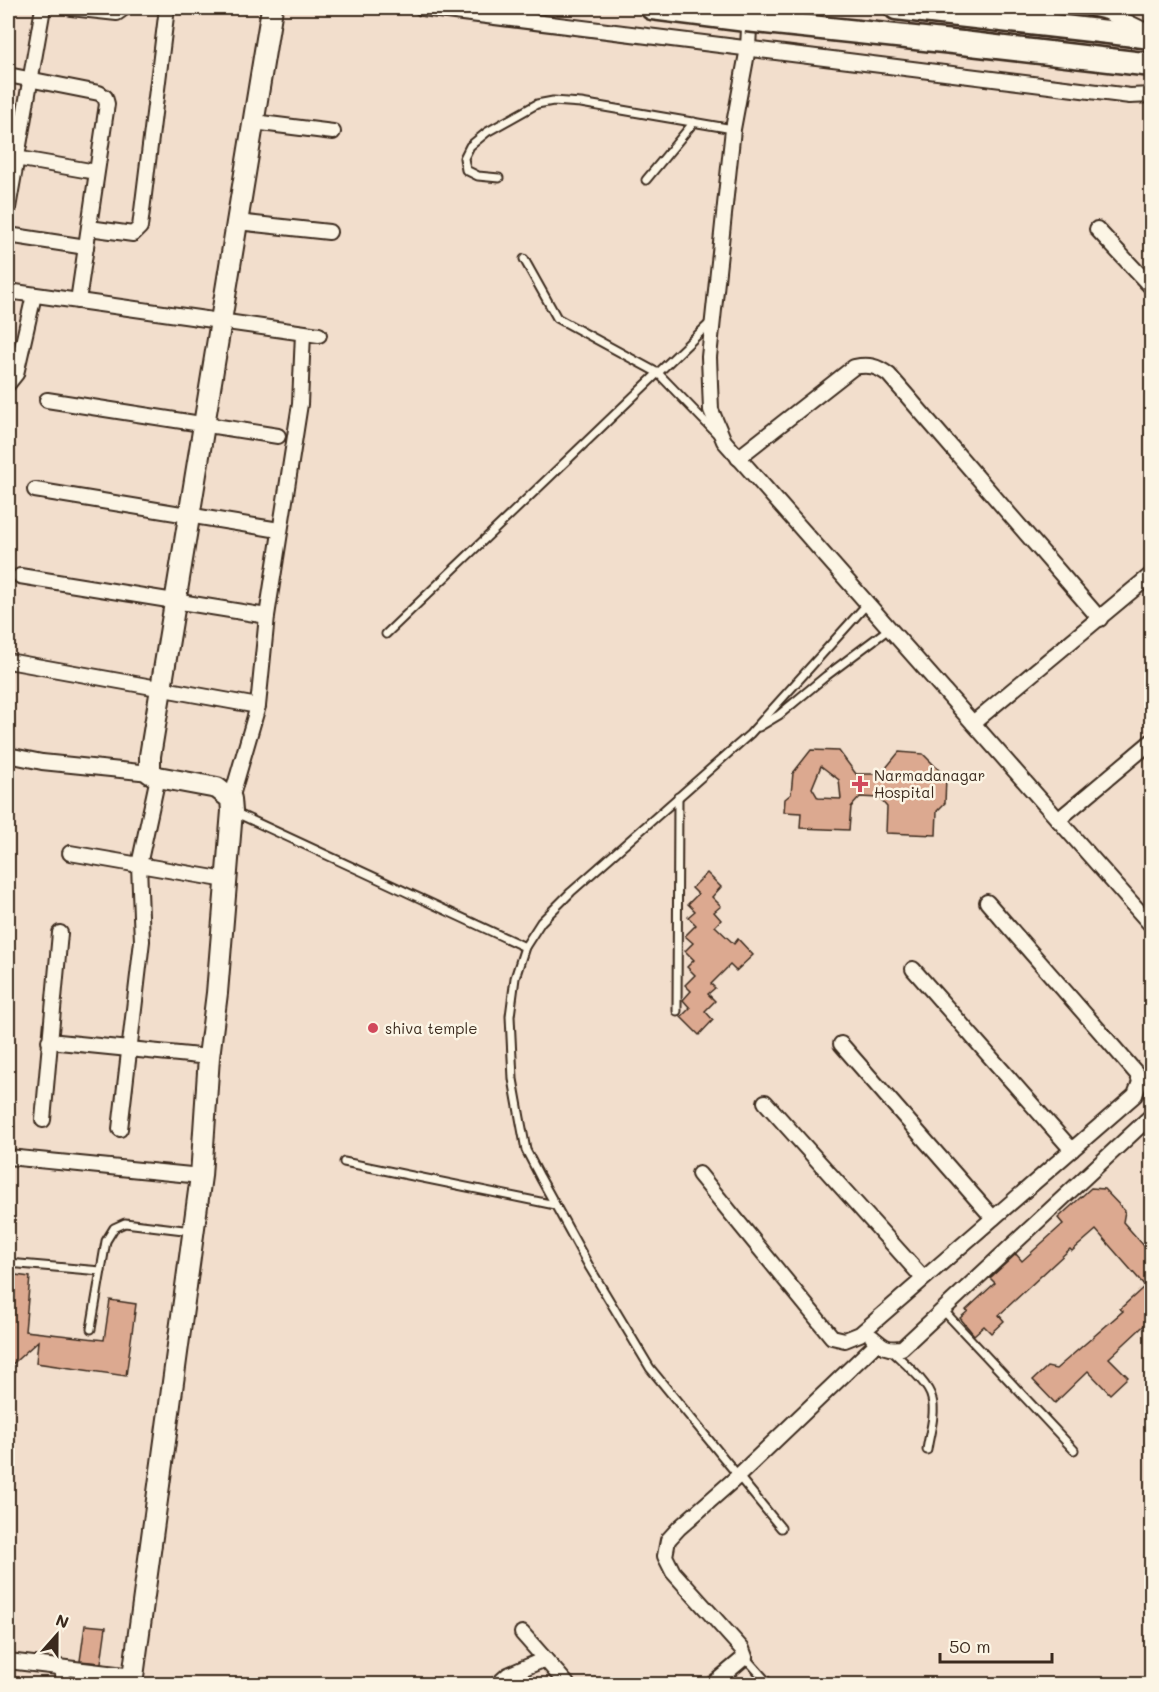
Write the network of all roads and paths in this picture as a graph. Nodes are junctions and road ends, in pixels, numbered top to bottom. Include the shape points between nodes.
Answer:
1 (43, 8) edge
2 (71, 8) edge
3 (124, 8) edge
4 (167, 8) edge
5 (272, 8) edge
6 (422, 8) edge
7 (652, 8) edge
8 (750, 8) edge
9 (896, 8) edge
10 (1090, 8) edge
11 (1152, 36) edge
12 (748, 48) junction
13 (1152, 65) edge
14 (8, 75) edge
15 (30, 79) junction
16 (1152, 95) edge
17 (253, 122) junction
18 (694, 122) junction
19 (733, 129) junction
20 (333, 132) dead end
21 (12, 157) edge
22 (96, 172) junction
23 (499, 178) dead end
24 (646, 180) dead end
25 (8, 208) edge
26 (237, 222) junction
27 (89, 228) junction
28 (1097, 229) dead end
29 (329, 232) dead end
30 (8, 235) edge
31 (86, 248) junction
32 (525, 259) dead end
33 (1152, 288) edge
34 (8, 291) edge
35 (34, 295) junction
36 (78, 301) junction
37 (713, 320) junction
38 (221, 322) junction
39 (303, 333) junction
40 (318, 335) dead end
41 (658, 373) junction
42 (8, 384) edge
43 (47, 400) dead end
44 (203, 425) junction
45 (278, 436) dead end
46 (724, 441) junction
47 (738, 458) junction
48 (35, 490) dead end
49 (190, 515) junction
50 (273, 529) dead end
51 (1152, 574) edge
52 (20, 576) dead end
53 (176, 600) junction
54 (868, 603) junction
55 (267, 616) junction
56 (1100, 619) junction
57 (890, 628) junction
58 (386, 634) dead end
59 (8, 661) edge
60 (162, 689) junction
61 (258, 706) junction
62 (974, 723) junction
63 (750, 734) junction
64 (1152, 741) edge
65 (8, 755) edge
66 (154, 775) junction
67 (678, 797) junction
68 (232, 805) junction
69 (1058, 820) junction
70 (70, 853) dead end
71 (139, 865) junction
72 (226, 880) junction
73 (987, 902) dead end
74 (1152, 926) edge
75 (60, 933) dead end
76 (525, 947) junction
77 (913, 969) dead end
78 (677, 1011) dead end
79 (49, 1041) junction
80 (841, 1044) dead end
81 (129, 1048) junction
82 (209, 1057) junction
83 (765, 1102) dead end
84 (1152, 1115) edge
85 (43, 1120) dead end
86 (120, 1129) dead end
87 (1072, 1150) junction
88 (8, 1156) edge
89 (344, 1162) dead end
90 (699, 1174) dead end
91 (201, 1176) junction
92 (555, 1205) junction
93 (993, 1218) junction
94 (194, 1231) junction
95 (8, 1263) edge
96 (101, 1271) junction
97 (923, 1278) junction
98 (943, 1310) junction
99 (91, 1329) dead end
100 (865, 1329) junction
101 (878, 1342) junction
102 (891, 1350) junction
103 (927, 1450) dead end
104 (1074, 1450) dead end
105 (738, 1477) junction
106 (780, 1528) dead end
107 (522, 1633) dead end
108 (745, 1657) junction
109 (544, 1659) junction
110 (8, 1661) edge
111 (63, 1668) junction
112 (133, 1680) edge
113 (62, 1684) edge
114 (498, 1684) edge
115 (567, 1684) edge
116 (713, 1684) edge
117 (769, 1684) edge

1 - 15 street
2 - 3 street via 117,14
4 - 27 street via 140,226 133,234
5 - 17 main road
6 - 12 street
7 - 13 main road, bridge
8 - 12 street
9 - 11 main road
10 - 11 street via 1107,12
12 - 16 street via 1130,96
12 - 19 street
14 - 15 street
15 - 21 street
15 - 22 street via 105,97
17 - 20 street
17 - 26 main road
18 - 19 lane
18 - 23 lane via 581,103 537,104 470,146 464,158 466,170 478,176
18 - 24 lane
19 - 37 street
21 - 22 street
21 - 25 street
22 - 27 street
26 - 29 street
26 - 38 main road
27 - 31 street
28 - 33 street
30 - 31 street
31 - 36 street
32 - 41 lane via 557,318
34 - 35 street
35 - 36 street
35 - 42 street via 15,374
36 - 38 street
37 - 41 lane
37 - 46 street via 709,357 711,410
38 - 39 street
38 - 44 main road
39 - 40 street
39 - 55 street via 300,404
41 - 46 lane
41 - 58 lane
43 - 44 street
44 - 45 street
44 - 49 main road
46 - 47 street
47 - 54 street
47 - 56 street via 854,367 878,367
48 - 49 street
49 - 50 street
49 - 53 main road
51 - 56 street
52 - 53 street
53 - 55 street
53 - 60 main road
54 - 57 street
54 - 63 lane
55 - 61 street
56 - 62 street
57 - 62 street
57 - 63 lane
59 - 60 street
60 - 61 street
60 - 66 main road via 150,756
61 - 68 street
62 - 69 street
63 - 67 lane
64 - 69 street
65 - 66 street
66 - 68 main road via 217,788
66 - 71 street
67 - 76 lane via 571,892 541,922
67 - 78 lane
68 - 72 main road
68 - 76 lane
69 - 74 street
70 - 71 street
71 - 72 street
71 - 81 street via 142,941
72 - 82 main road
73 - 87 street via 1138,1075 1140,1083 1135,1095
75 - 79 street
76 - 92 lane via 515,978 510,1016 513,1079 526,1150
77 - 87 street
79 - 81 street
79 - 85 street
80 - 93 street
81 - 82 street
81 - 86 street
82 - 91 main road
83 - 97 street
84 - 98 street
87 - 93 street
88 - 91 street
89 - 92 lane
90 - 100 street via 832,1336 845,1340
91 - 94 main road
92 - 105 lane via 650,1368
93 - 97 street
94 - 96 lane via 125,1223 114,1228 106,1241
94 - 112 main road
95 - 96 lane
96 - 99 lane
97 - 100 street
98 - 102 street via 902,1348
98 - 104 lane
100 - 101 street
101 - 102 street
101 - 105 street
102 - 103 lane via 927,1388 932,1399
105 - 106 lane
105 - 108 street via 679,1528 668,1540 665,1556 673,1572
107 - 109 street
108 - 116 street
108 - 117 lane
109 - 114 street via 508,1675
109 - 115 street
110 - 111 street
111 - 112 street
111 - 113 street

